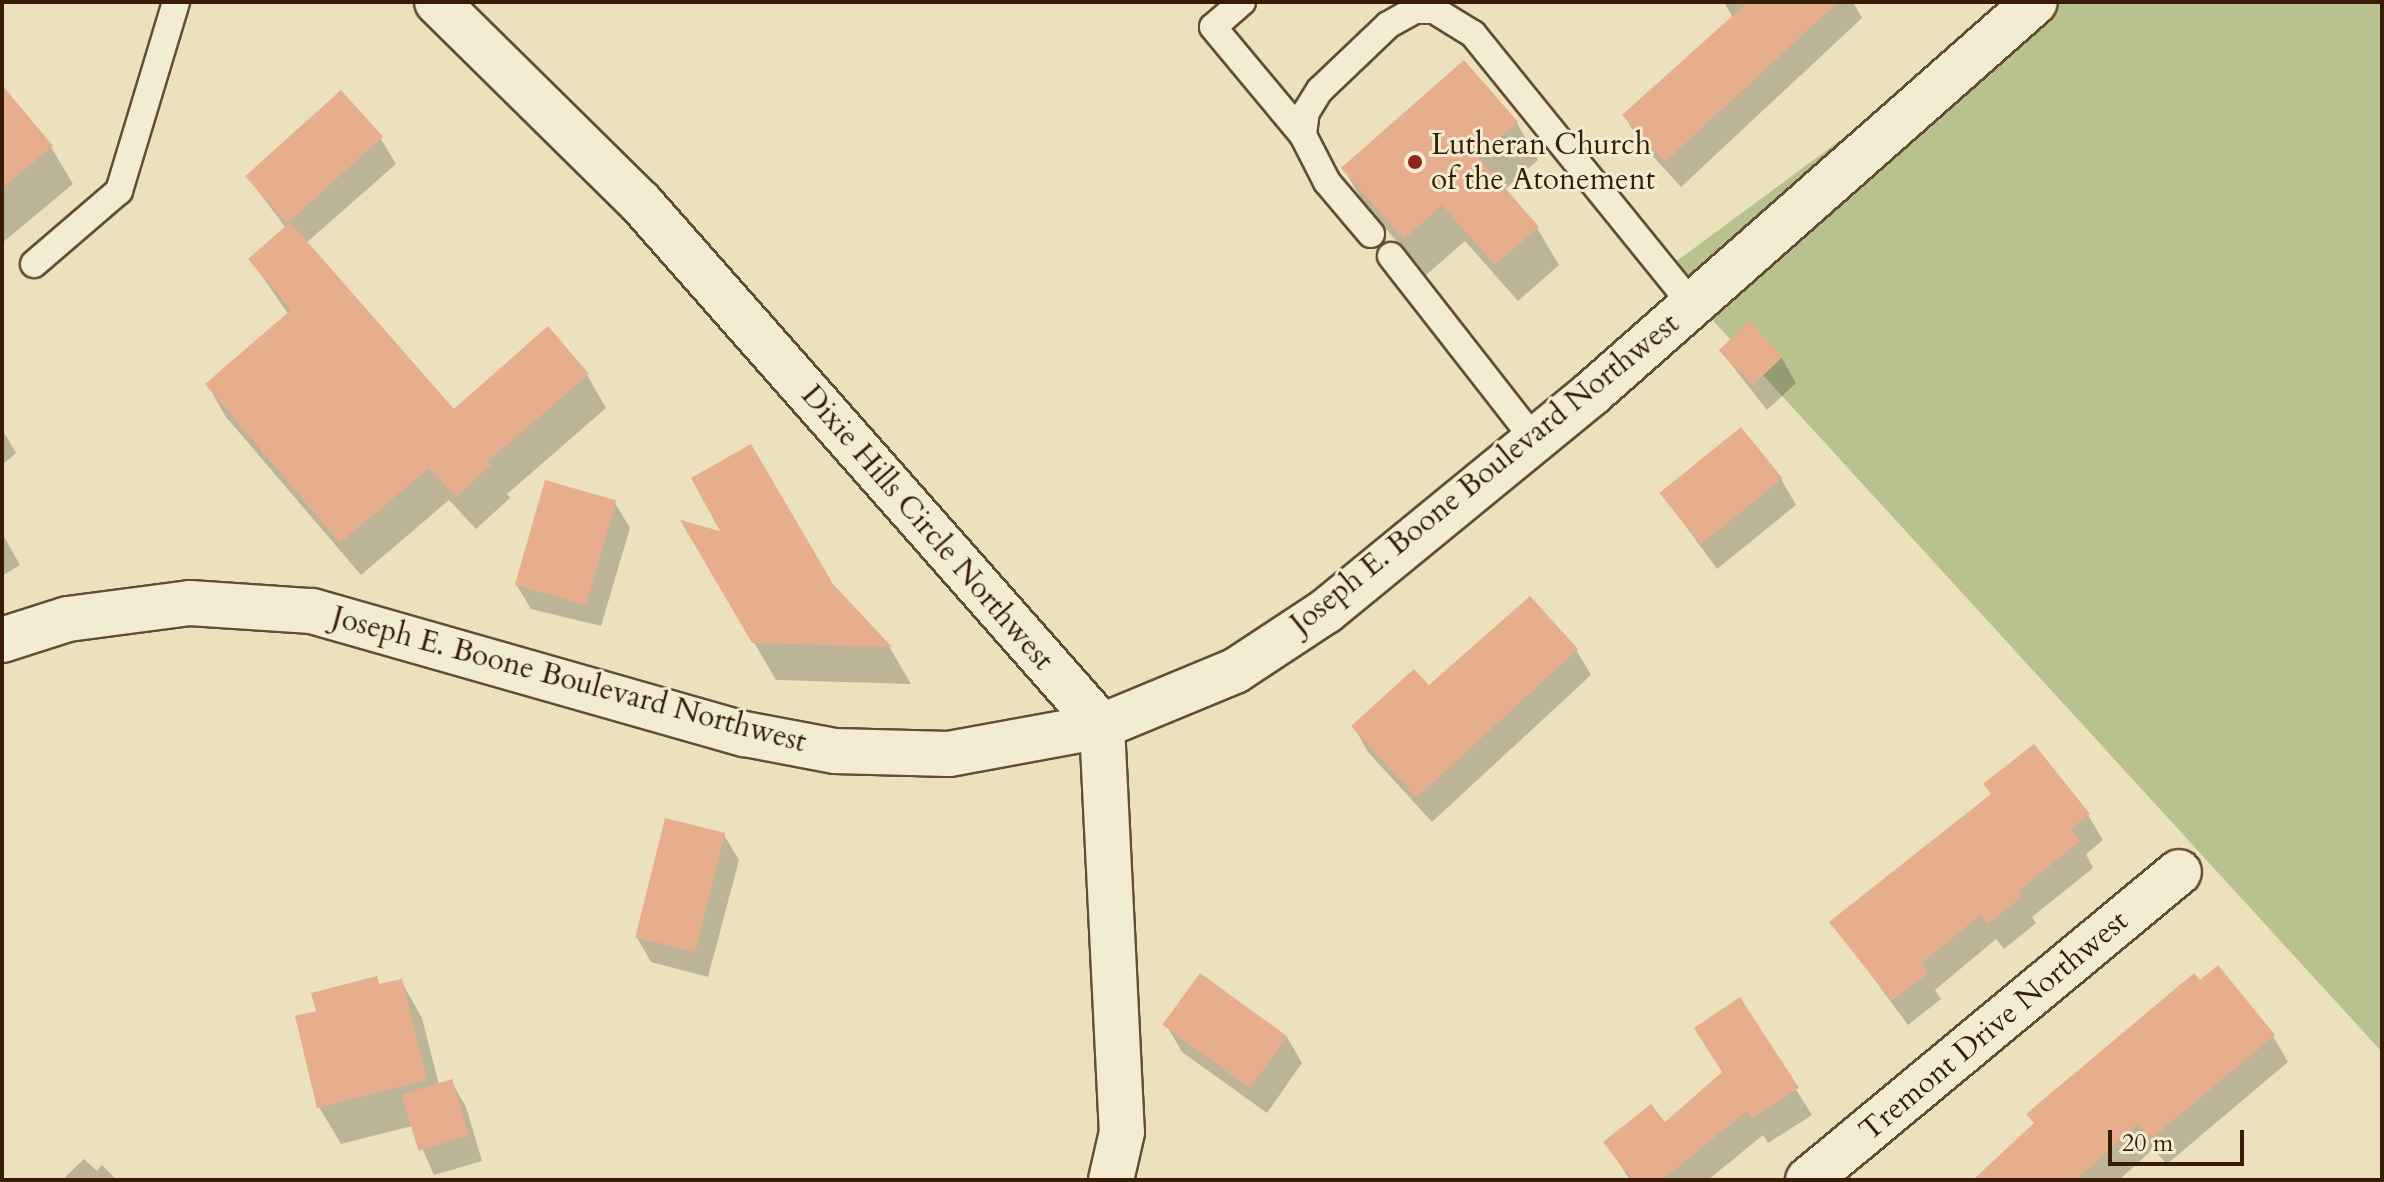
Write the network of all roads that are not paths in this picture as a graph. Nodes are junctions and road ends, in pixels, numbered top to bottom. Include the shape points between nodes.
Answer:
1 (176, 2) edge
2 (437, 2) edge
3 (1242, 2) edge
4 (2034, 3) edge
5 (1412, 6) edge
6 (1303, 135) junction
7 (1371, 234) dead end
8 (1391, 256) dead end
9 (34, 264) dead end
10 (1692, 304) junction
11 (1535, 440) junction
12 (2, 640) edge
13 (1102, 726) junction
14 (2179, 872) dead end
15 (1111, 1180) edge
16 (1808, 1180) edge

1 - 9 lane via 119,191
2 - 13 main road, Dixie Hills Circle Northwest via 640,202
3 - 6 lane via 1213,27
4 - 10 main road, Joseph E. Boone Boulevard Northwest
5 - 6 lane via 1320,90 1306,112
5 - 10 lane via 1434,10 1473,34
6 - 7 lane via 1327,182
8 - 11 lane
10 - 11 main road, Joseph E. Boone Boulevard Northwest
11 - 13 main road, Joseph E. Boone Boulevard Northwest via 1326,611 1235,671
12 - 13 main road, Joseph E. Boone Boulevard Northwest via 68,619 190,603 312,611 745,734 835,751 949,754
13 - 15 main road via 1122,1132
14 - 16 main road, Tremont Drive Northwest

